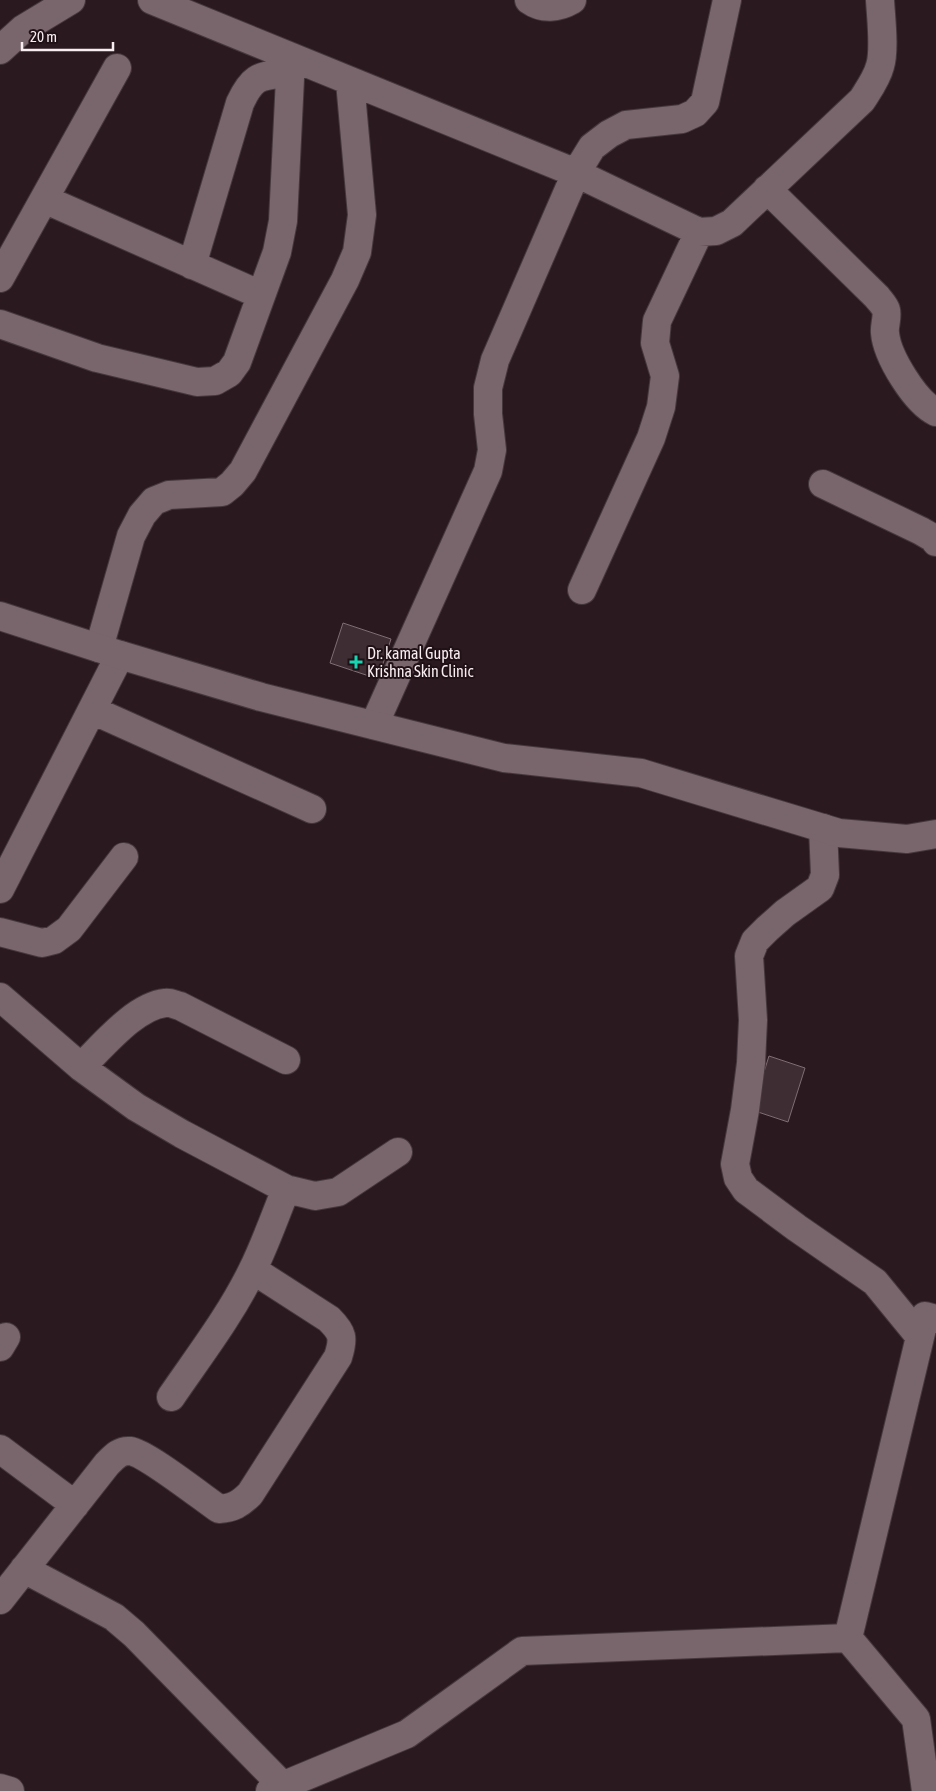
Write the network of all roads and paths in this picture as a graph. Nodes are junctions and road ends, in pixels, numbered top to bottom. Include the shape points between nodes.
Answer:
1 (71, 0) edge
2 (152, 0) edge
3 (529, 0) edge
4 (572, 0) edge
5 (728, 0) edge
6 (880, 0) edge
7 (0, 50) edge
8 (291, 65) junction
9 (117, 68) dead end
10 (350, 82) junction
11 (576, 173) junction
12 (767, 189) junction
13 (44, 199) junction
14 (699, 232) junction
15 (192, 265) junction
16 (0, 278) edge
17 (261, 295) junction
18 (0, 324) edge
19 (936, 412) edge
20 (823, 484) dead end
21 (936, 542) edge
22 (582, 590) dead end
23 (0, 616) edge
24 (109, 651) junction
25 (92, 710) junction
26 (374, 725) junction
27 (312, 809) dead end
28 (823, 828) junction
29 (936, 834) edge
30 (7, 856) edge
31 (124, 857) dead end
32 (0, 889) edge
33 (0, 932) edge
34 (0, 996) edge
35 (286, 1060) dead end
36 (80, 1067) junction
37 (398, 1152) dead end
38 (286, 1189) junction
39 (253, 1270) junction
40 (928, 1328) edge
41 (171, 1397) dead end
42 (0, 1449) edge
43 (75, 1505) junction
44 (24, 1569) junction
45 (0, 1600) edge
46 (848, 1638) junction
47 (0, 1788) edge
48 (276, 1788) edge
49 (10, 1791) edge
50 (926, 1791) edge

1 - 7 street via 23,29
2 - 8 street
3 - 4 street via 546,8
5 - 11 street via 705,102 695,114 682,119 626,125 592,147
6 - 12 street via 881,65 872,84 862,100
8 - 10 street
8 - 15 street via 257,78 240,102
8 - 17 street via 283,221 277,252
9 - 13 street
10 - 11 street
10 - 24 street via 362,216 357,252 243,471 222,492 168,495 154,501 142,515 131,536
11 - 14 street
11 - 26 street via 494,360 488,388 492,450 488,471
12 - 14 street via 732,223 716,230
12 - 19 street via 877,297 886,309 884,333 894,363 928,408
13 - 15 street
13 - 16 street
14 - 22 street via 657,321 654,343 665,376 661,406 651,438
15 - 17 street
17 - 18 street via 237,362 229,373 215,381 198,382 97,358
20 - 21 street via 921,531
23 - 24 street
24 - 25 street
24 - 26 street via 261,697
25 - 27 street
25 - 30 street
26 - 28 street via 504,758 641,773
28 - 29 street via 839,833 907,839
28 - 40 street via 825,875 820,888 767,928 755,941 749,956 754,1020 745,1110 735,1164 738,1178 746,1190 875,1282
30 - 32 street
31 - 33 street via 69,929 54,940 42,943
34 - 36 street
35 - 36 street via 166,1002 151,1006 129,1021
36 - 38 street via 136,1107
37 - 38 street via 338,1192 314,1196
38 - 39 street
39 - 41 street via 218,1329
39 - 43 street via 329,1320 339,1329 343,1341 338,1357 250,1494 240,1504 219,1510 147,1458 131,1451 119,1453 107,1464
40 - 46 street
42 - 43 street
43 - 44 street
44 - 45 street
44 - 48 street via 114,1617 134,1634
46 - 48 street via 522,1651 407,1734
46 - 50 street via 916,1719
47 - 49 street

